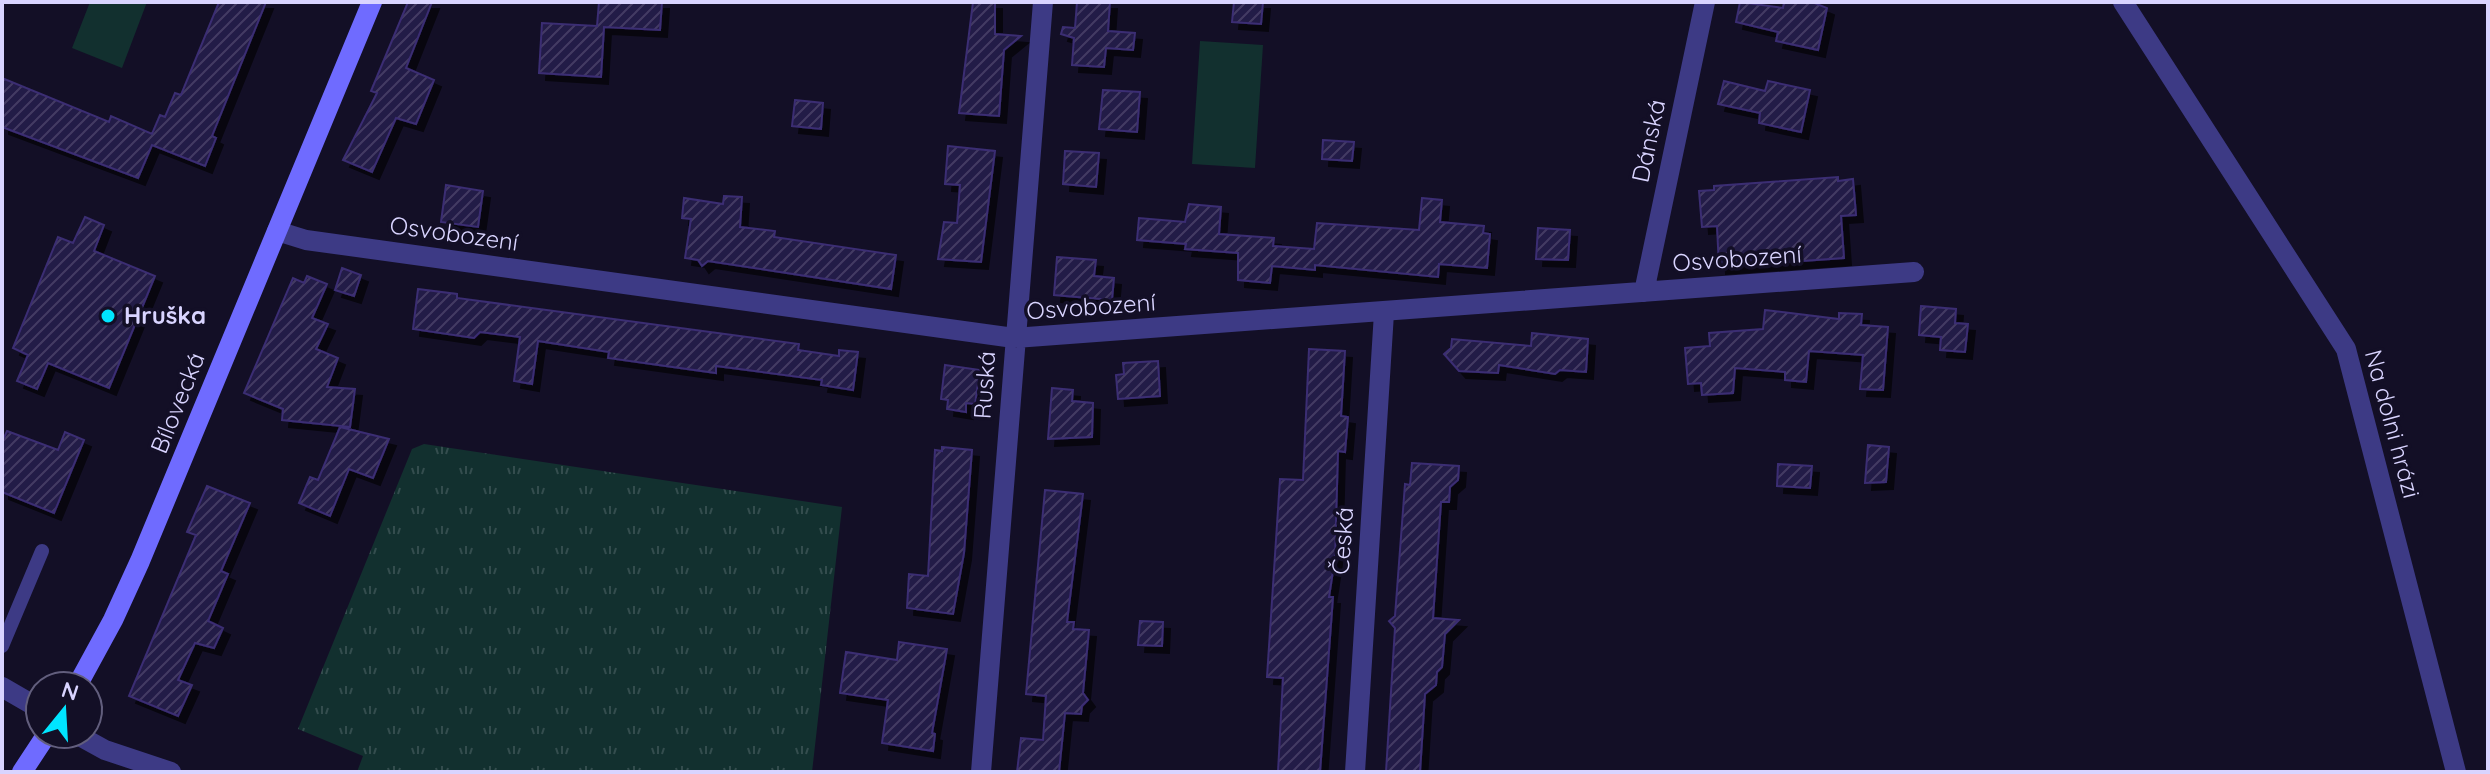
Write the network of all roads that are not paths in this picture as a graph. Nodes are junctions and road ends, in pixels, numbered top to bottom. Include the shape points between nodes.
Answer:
1 (372, 2) edge
2 (1043, 2) edge
3 (1705, 2) edge
4 (2123, 2) edge
5 (277, 231) junction
6 (1914, 272) dead end
7 (1644, 292) junction
8 (1384, 313) junction
9 (1014, 338) junction
10 (42, 551) dead end
11 (2, 646) edge
12 (85, 670) edge
13 (2, 687) edge
14 (24, 700) edge
15 (104, 749) edge
16 (36, 750) edge
17 (22, 772) edge
18 (171, 772) edge
19 (981, 772) edge
20 (1355, 772) edge
21 (2456, 772) edge

1 - 5 main road, Bílovecká
2 - 9 street, Ruská
3 - 7 street, Dánská
4 - 21 street, Na dolni hrázi via 2346,349
5 - 9 street, Osvobození via 306,240
5 - 12 main road, Bílovecká via 126,593
6 - 7 street, Osvobození
7 - 8 street, Osvobození
8 - 9 street, Osvobození
8 - 20 street, Česká
9 - 19 street, Ruská
10 - 11 lane
13 - 14 street
15 - 18 street
16 - 17 main road

